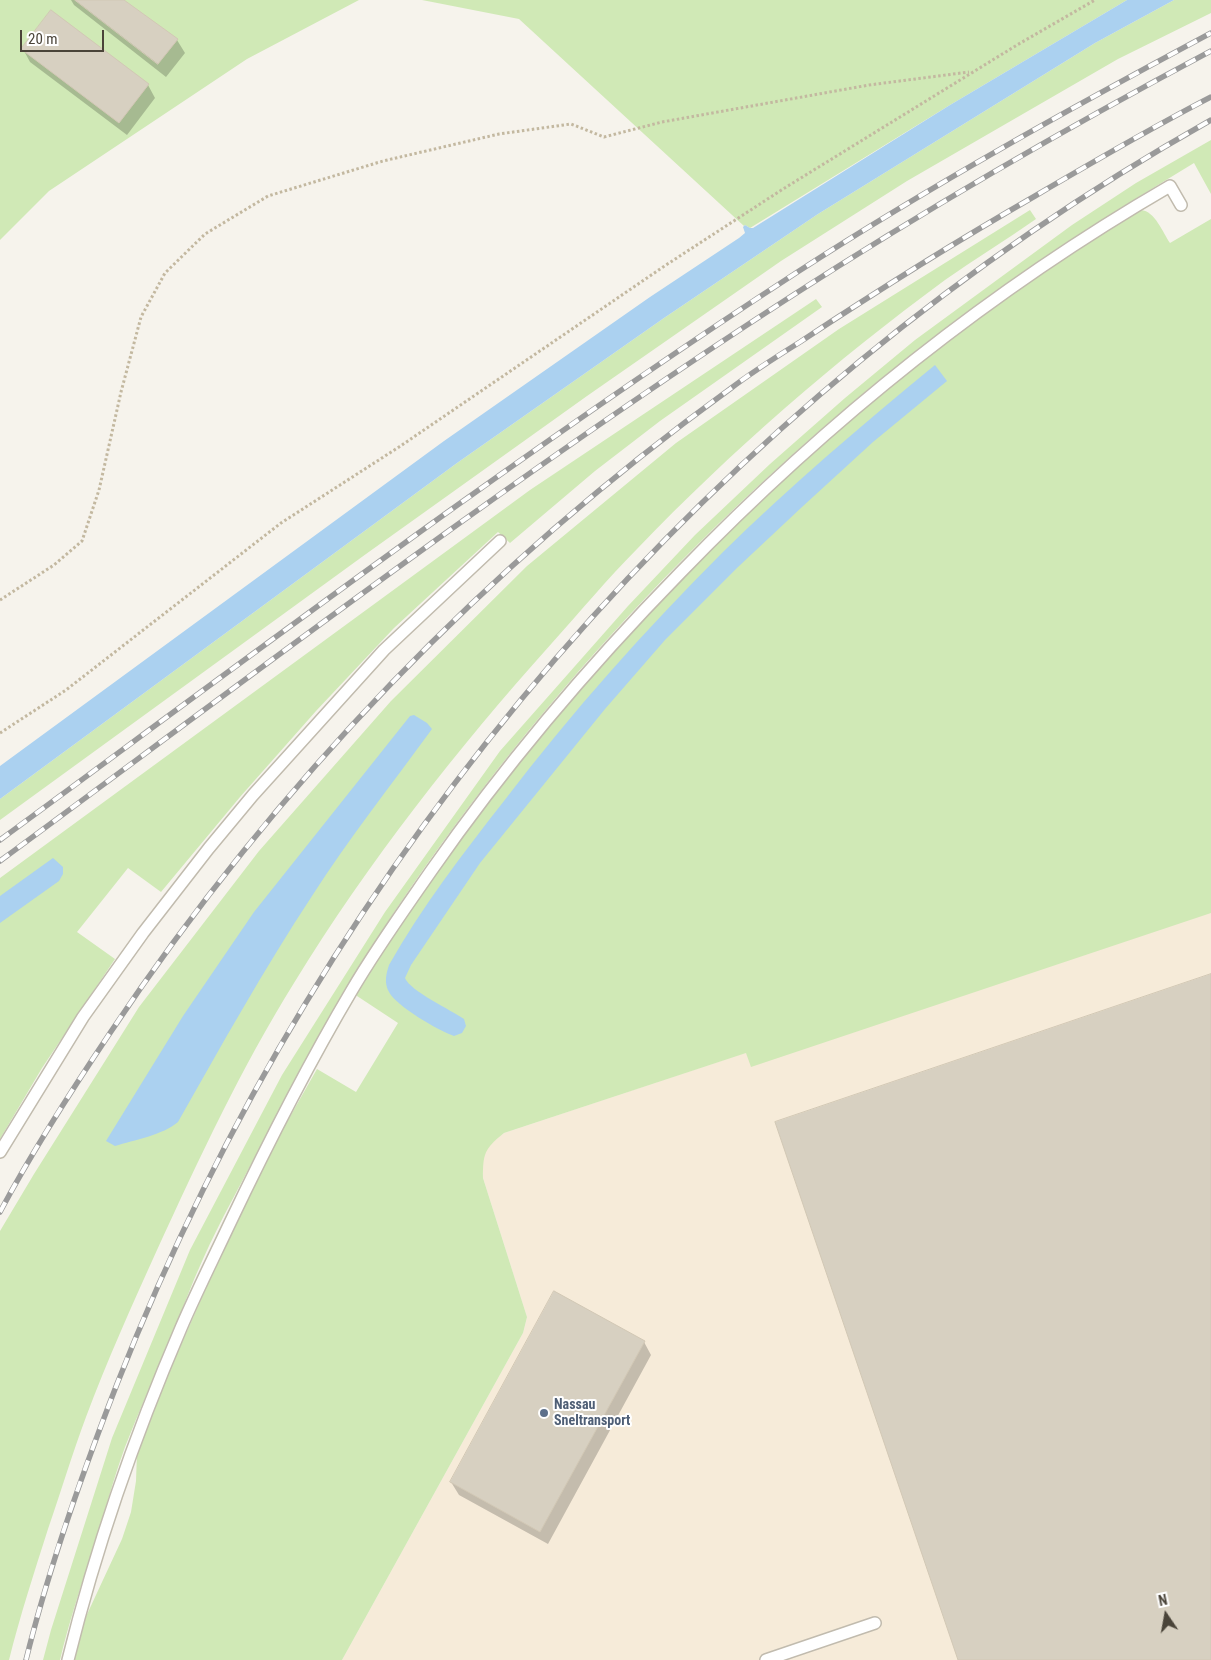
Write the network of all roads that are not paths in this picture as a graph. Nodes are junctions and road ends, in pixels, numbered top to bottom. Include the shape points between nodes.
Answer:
1 (1181, 205) dead end
2 (500, 541) dead end
3 (0, 1152) edge
4 (875, 1624) dead end
5 (68, 1660) edge
6 (766, 1660) edge

1 - 5 lane via 1170,186 1080,240 994,299 854,409 779,475 706,546 612,644 519,752 456,835 352,990 268,1143 181,1326 138,1436 106,1529
2 - 3 lane via 384,650 209,848 83,1017
4 - 6 lane

